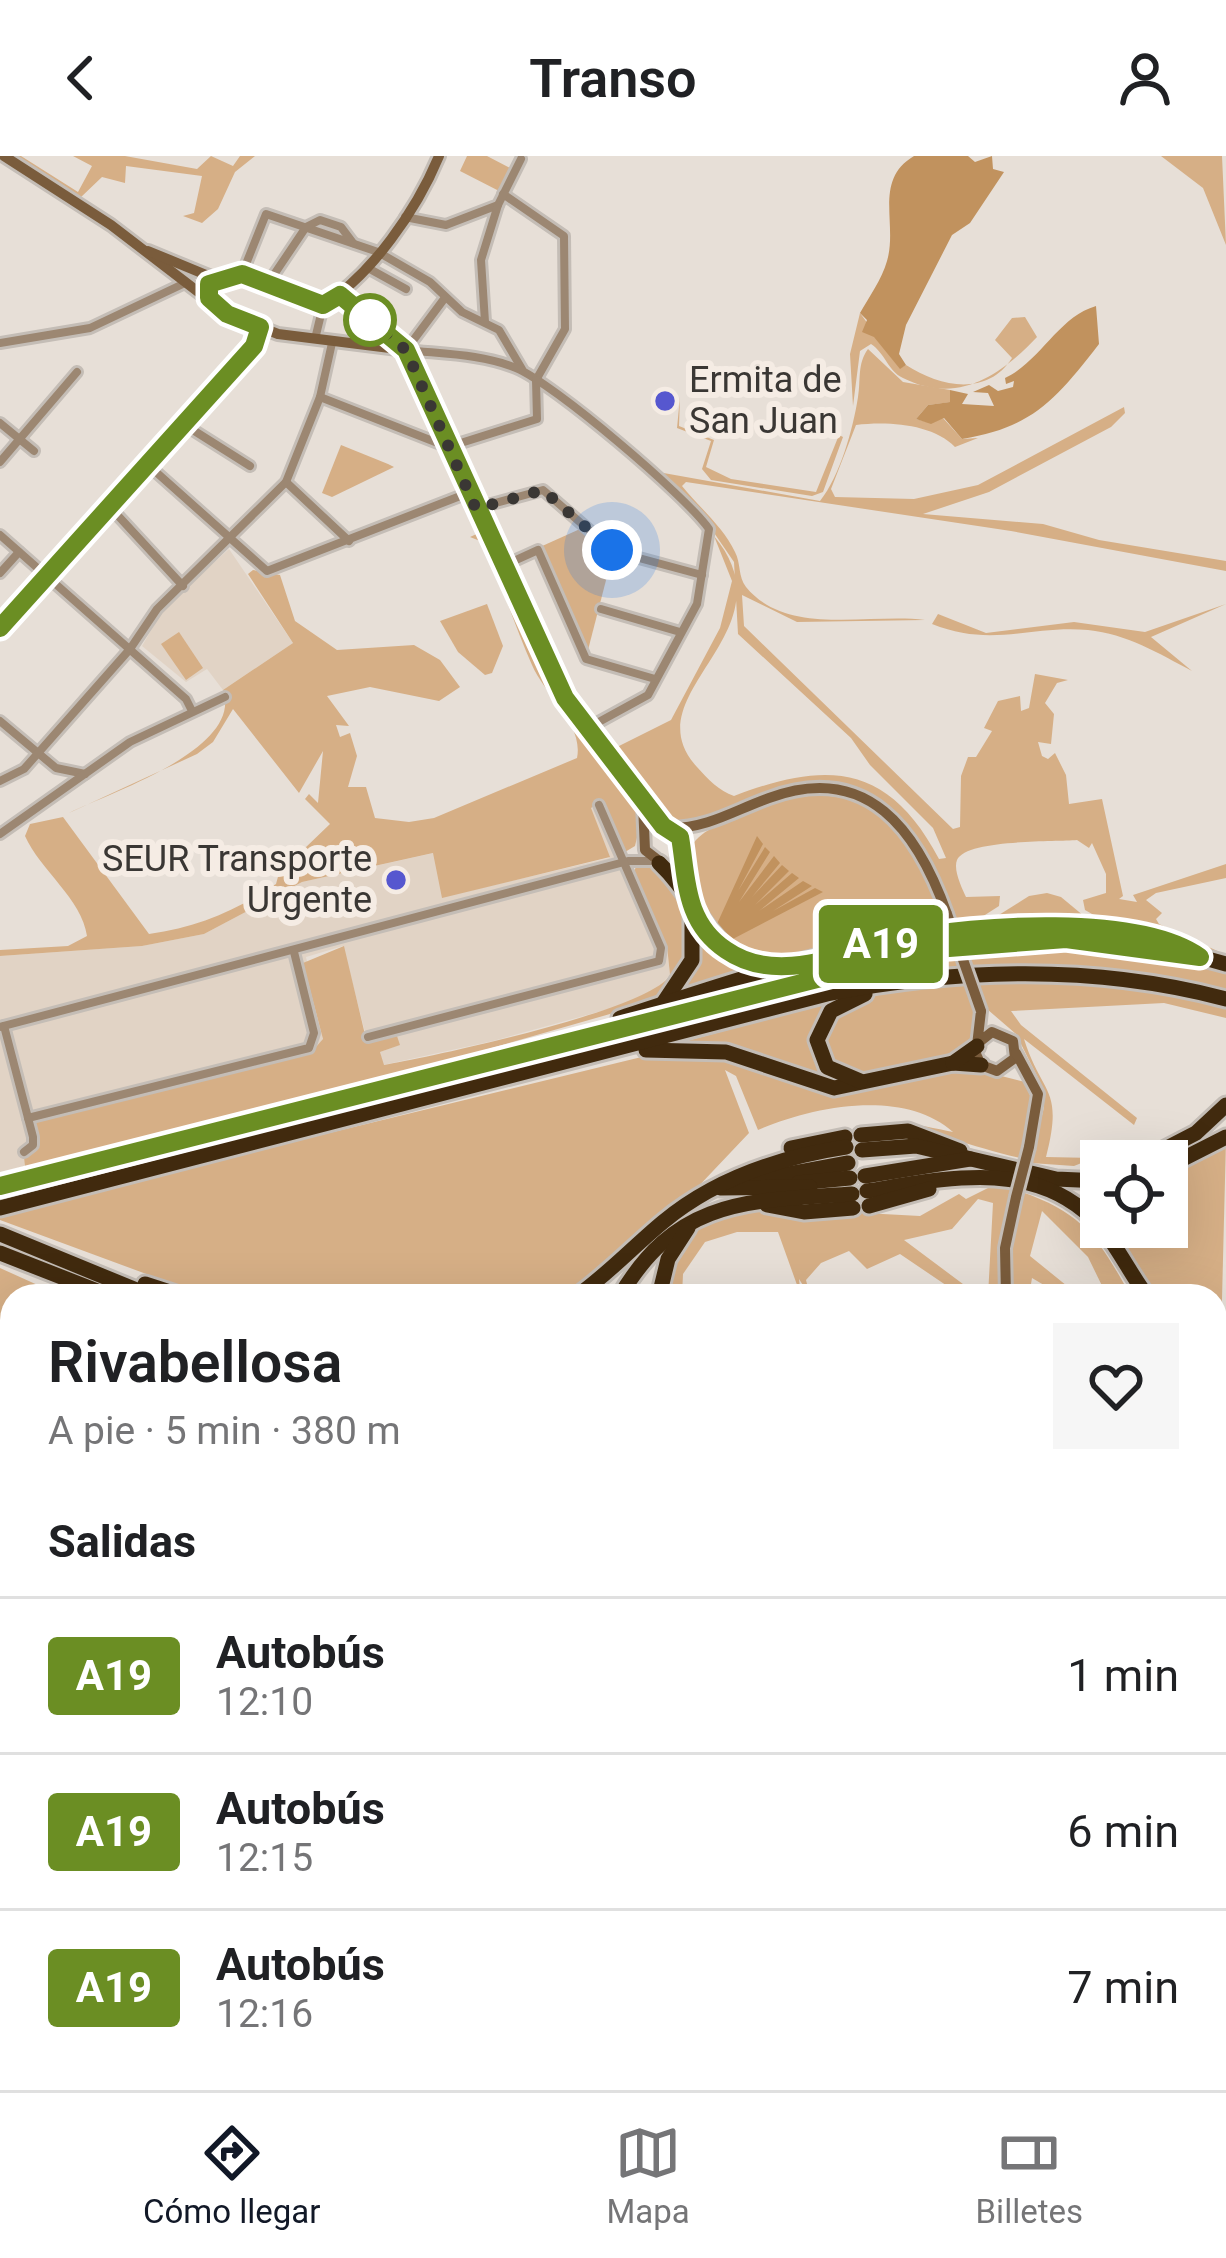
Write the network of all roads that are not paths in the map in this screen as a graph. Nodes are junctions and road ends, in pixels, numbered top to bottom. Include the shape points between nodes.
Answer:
1 (4, 156) edge
2 (439, 156) edge
3 (521, 159) dead end
4 (503, 194) junction
5 (498, 205) junction
6 (403, 217) junction
7 (306, 227) junction
8 (134, 245) junction
9 (378, 252) junction
10 (367, 267) junction
11 (242, 274) junction
12 (216, 279) junction
13 (185, 283) junction
14 (267, 285) junction
15 (406, 289) dead end
16 (340, 295) junction
17 (209, 298) junction
18 (444, 299) junction
19 (323, 305) junction
20 (485, 322) junction
21 (260, 327) junction
22 (315, 339) junction
23 (332, 343) junction
24 (0, 344) edge
25 (406, 350) junction
26 (513, 362) junction
27 (77, 372) dead end
28 (536, 380) junction
29 (320, 397) junction
30 (0, 423) edge
31 (183, 424) junction
32 (17, 437) junction
33 (448, 447) junction
34 (34, 451) dead end
35 (0, 462) edge
36 (147, 464) junction
37 (250, 466) dead end
38 (286, 482) junction
39 (468, 493) junction
40 (109, 506) junction
41 (476, 509) junction
42 (0, 535) edge
43 (231, 541) junction
44 (349, 541) junction
45 (19, 552) junction
46 (502, 566) junction
47 (0, 573) edge
48 (702, 575) junction
49 (46, 576) junction
50 (183, 586) junction
51 (601, 609) dead end
52 (0, 628) edge
53 (681, 632) junction
54 (130, 650) junction
55 (655, 679) junction
56 (225, 698) dead end
57 (192, 711) junction
58 (0, 721) edge
59 (585, 730) junction
60 (38, 754) junction
61 (87, 774) junction
62 (0, 781) edge
63 (643, 800) junction
64 (598, 805) dead end
65 (710, 824) junction
66 (667, 827) junction
67 (0, 834) edge
68 (645, 840) junction
69 (680, 853) junction
70 (625, 862) junction
71 (656, 862) junction
72 (688, 898) junction
73 (294, 952) junction
74 (1200, 957) junction
75 (1226, 964) edge
76 (796, 966) junction
77 (908, 979) junction
78 (1226, 998) edge
79 (661, 1005) junction
80 (981, 1011) junction
81 (2, 1027) edge
82 (1005, 1034) junction
83 (368, 1037) dead end
84 (978, 1044) junction
85 (604, 1053) junction
86 (1016, 1053) junction
87 (953, 1063) junction
88 (981, 1065) junction
89 (1003, 1070) junction
90 (871, 1082) junction
91 (1035, 1085) junction
92 (377, 1089) junction
93 (1226, 1105) edge
94 (28, 1118) junction
95 (1226, 1137) edge
96 (1182, 1140) edge
97 (24, 1152) dead end
98 (1188, 1156) edge
99 (973, 1166) junction
100 (1080, 1171) edge
101 (857, 1172) junction
102 (945, 1178) junction
103 (1080, 1180) edge
104 (0, 1186) edge
105 (717, 1189) junction
106 (0, 1208) edge
107 (711, 1210) junction
108 (665, 1220) junction
109 (0, 1234) edge
110 (0, 1253) edge
111 (25, 1264) junction
112 (100, 1274) junction
113 (61, 1284) edge
114 (78, 1284) edge
115 (124, 1284) edge
116 (137, 1284) edge
117 (591, 1284) edge
118 (617, 1284) edge
119 (630, 1284) edge
120 (663, 1284) edge
121 (1006, 1284) edge
122 (1134, 1284) edge

1 - 8 street
2 - 6 street
3 - 4 street
4 - 5 street
4 - 28 street via 564,236 565,329
5 - 6 street via 446,225
5 - 20 street via 482,260
6 - 9 street
7 - 9 street
7 - 11 street via 266,214
7 - 14 street
8 - 12 street
8 - 13 street
9 - 10 street
9 - 18 street
10 - 15 street
10 - 16 street
11 - 12 street
11 - 14 street
12 - 17 street
13 - 17 street
13 - 24 street via 90,328
14 - 19 street
16 - 19 street
16 - 25 street
17 - 21 street
18 - 20 street
18 - 25 street
19 - 22 street
20 - 26 street via 504,336
21 - 22 street
21 - 31 street via 250,350
22 - 23 street
23 - 25 street
23 - 29 street
25 - 26 street
25 - 33 street
26 - 28 street
27 - 32 street
28 - 33 street via 537,418
28 - 48 street via 709,529
29 - 33 street
29 - 38 street
30 - 32 street
31 - 36 street
31 - 37 street
32 - 34 street
32 - 35 street
33 - 39 street
36 - 40 street
36 - 43 street
38 - 43 street
38 - 44 street
39 - 41 street
39 - 44 street
40 - 49 street
40 - 50 street
41 - 46 street
41 - 48 street via 543,490 613,551
42 - 45 street
43 - 44 street via 273,572
43 - 50 street
45 - 47 street
45 - 49 street
46 - 55 street via 538,550 586,659
46 - 59 street
48 - 53 street
49 - 52 street
49 - 54 street
50 - 54 street
51 - 53 street
53 - 55 street
54 - 57 street
54 - 60 street
55 - 59 street via 646,698
56 - 57 street
57 - 61 street
58 - 60 street
59 - 63 street
60 - 61 street via 63,771
60 - 62 street
61 - 67 street
63 - 66 street
63 - 68 street
64 - 70 street
65 - 66 street
65 - 69 street
65 - 80 street, bridge via 789,791 823,789 890,814 915,841
66 - 68 street
66 - 69 street via 680,837
68 - 70 street
68 - 71 street
69 - 71 street
69 - 72 highway
70 - 71 street
70 - 73 street
70 - 83 street via 661,948 655,965
71 - 72 highway
72 - 76 highway via 728,952 754,964
72 - 79 highway via 692,959
73 - 81 street
73 - 94 street via 314,1033 309,1048
74 - 75 highway
74 - 76 highway via 1131,935 1014,926 922,936
74 - 92 highway via 1066,939 936,949
76 - 79 highway
77 - 78 highway via 1089,976
77 - 85 highway
77 - 90 highway via 839,1005 820,1026 827,1067
79 - 92 highway
80 - 82 street
80 - 84 street
81 - 94 street
82 - 84 street via 992,1032
82 - 86 street
84 - 87 highway
84 - 88 street
85 - 90 highway via 704,1048 820,1085
85 - 106 highway
86 - 89 street
86 - 91 street
87 - 88 highway
87 - 90 highway
88 - 89 street
89 - 91 street
91 - 121 street, bridge via 1039,1102 1005,1248
92 - 104 highway
93 - 96 highway
94 - 97 street via 33,1145
95 - 98 highway
99 - 100 highway
99 - 101 highway
99 - 101 highway via 914,1150
99 - 102 highway
99 - 103 highway
99 - 122 highway via 1070,1207
101 - 102 highway
101 - 102 highway via 930,1189
101 - 105 highway
101 - 105 highway via 765,1172
101 - 107 highway
105 - 108 highway
107 - 119 highway via 670,1235
107 - 120 highway via 676,1243
108 - 117 highway
108 - 118 highway
109 - 112 highway
110 - 111 highway
111 - 113 highway
111 - 114 highway
112 - 115 highway
112 - 116 highway

